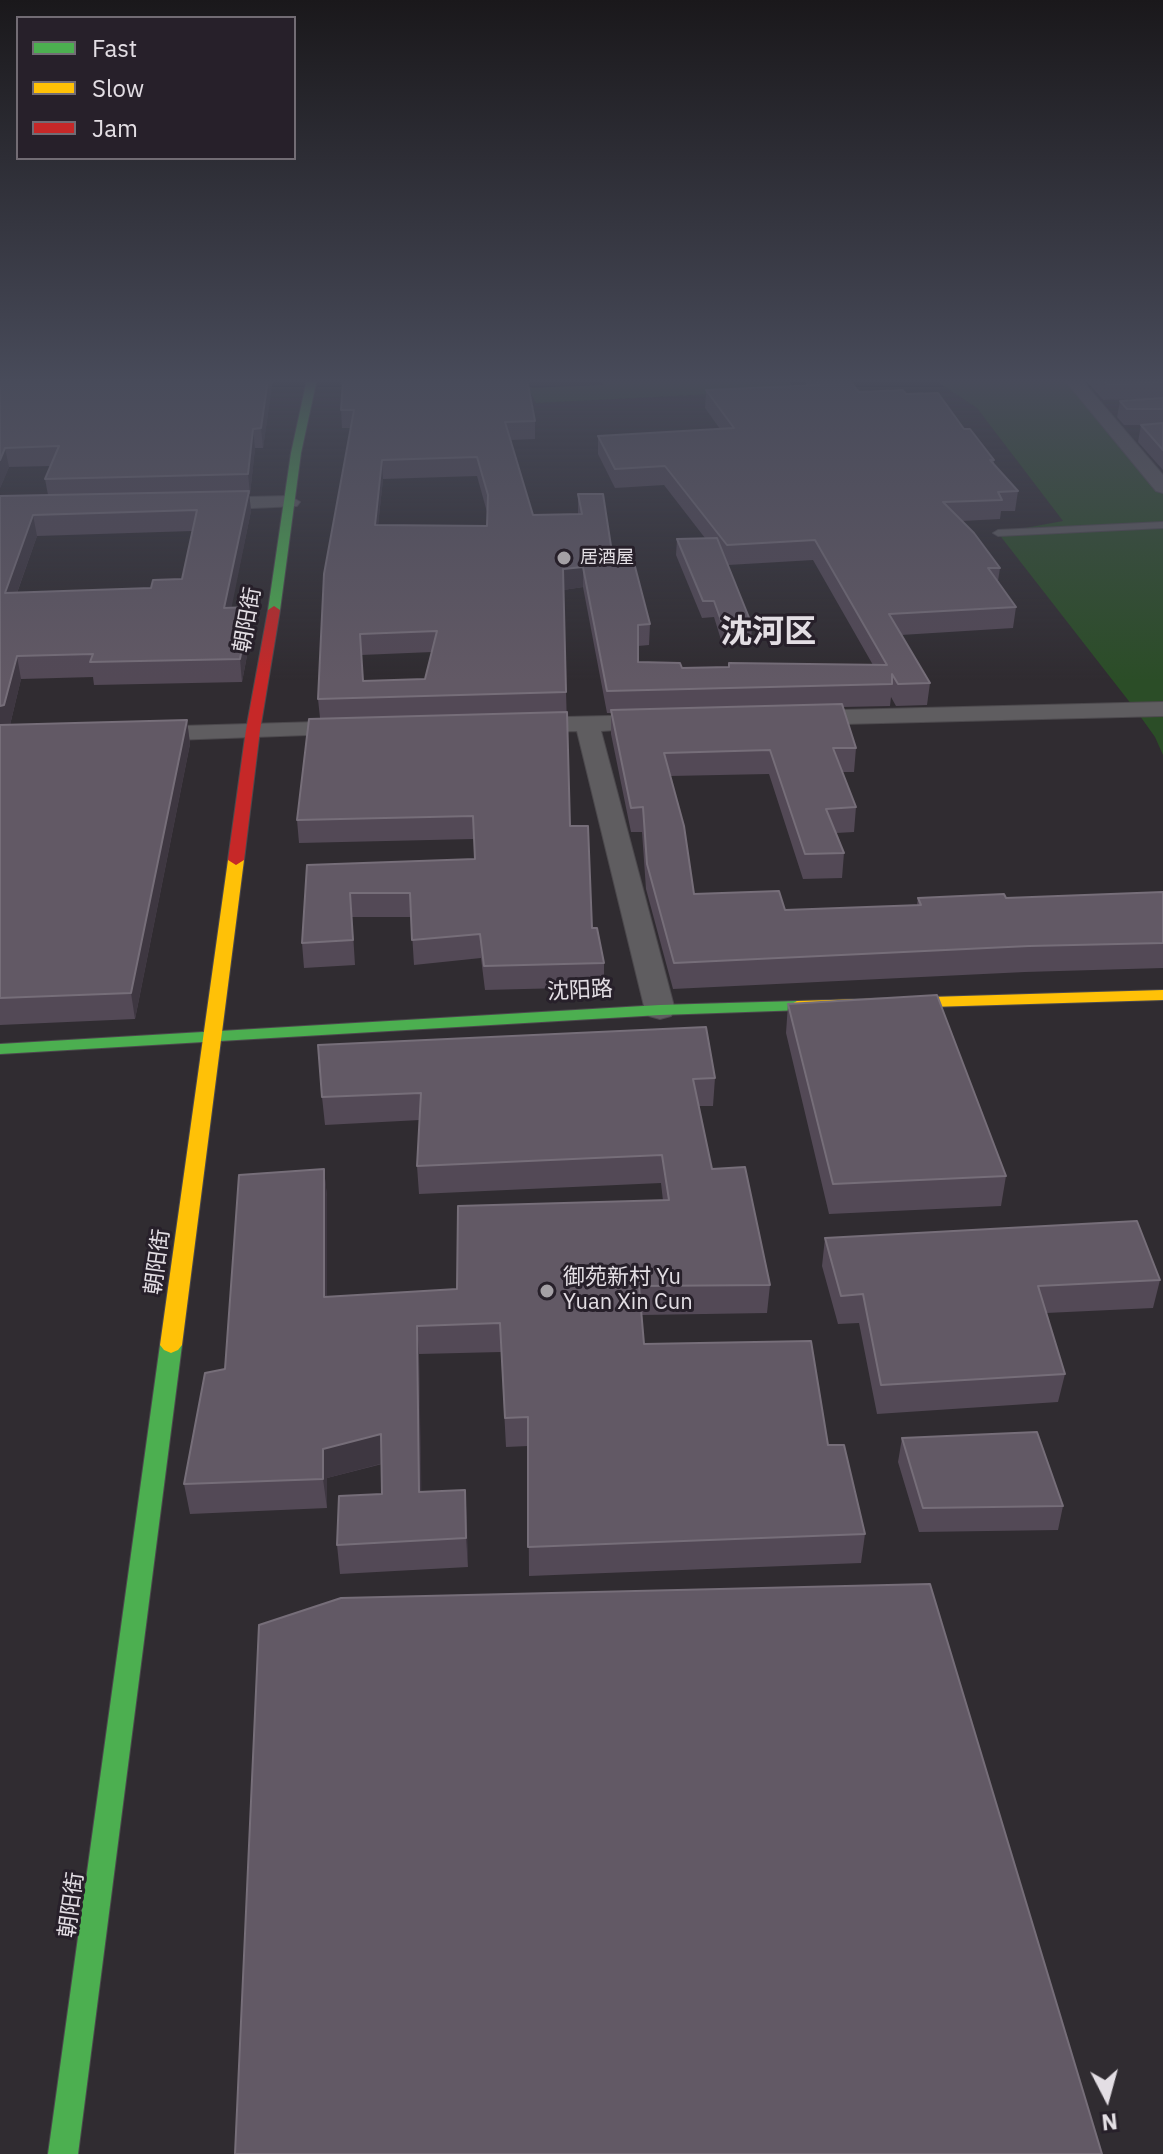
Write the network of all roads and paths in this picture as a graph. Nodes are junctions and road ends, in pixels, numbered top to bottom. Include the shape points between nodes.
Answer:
1 (293, 480) edge
2 (290, 502) junction
3 (183, 505) edge
4 (1163, 525) edge
5 (998, 533) dead end
6 (1163, 709) edge
7 (775, 719) edge
8 (681, 721) edge
9 (587, 723) junction
10 (491, 725) edge
11 (380, 728) edge
12 (253, 730) junction
13 (127, 735) edge
14 (1163, 995) edge
15 (660, 1010) junction
16 (212, 1035) junction
17 (0, 1049) edge
18 (63, 2154) edge

1 - 2 street, 朝阳街
2 - 3 street
2 - 12 street, 朝阳街
4 - 5 lane
6 - 7 street
8 - 9 street
9 - 10 street
9 - 15 street
11 - 12 street
12 - 13 street
12 - 16 street, 朝阳街
14 - 15 street, 沈阳路
15 - 16 street, 沈阳路
16 - 17 street, 沈阳路
16 - 18 street, 朝阳街

